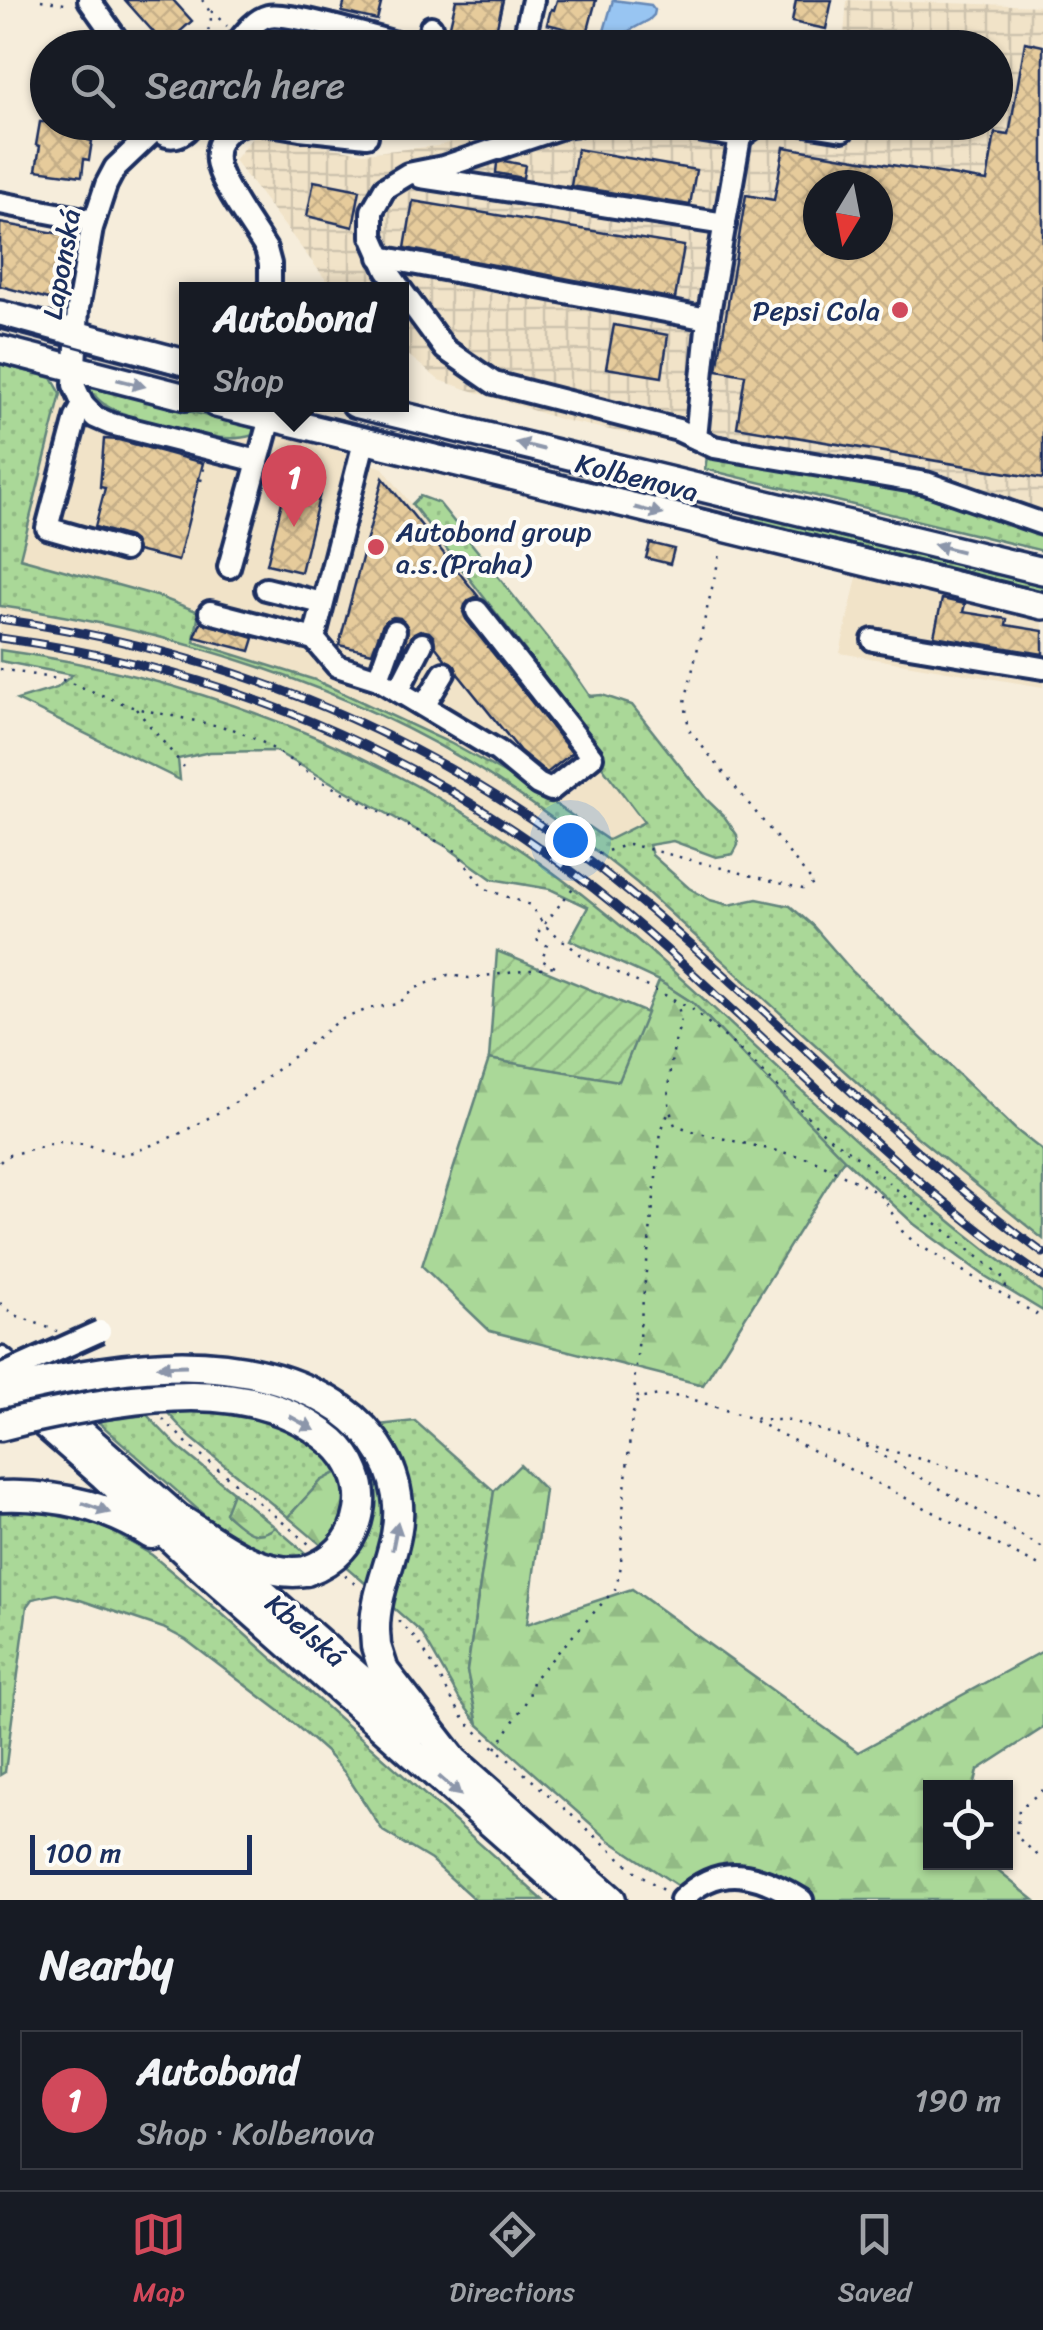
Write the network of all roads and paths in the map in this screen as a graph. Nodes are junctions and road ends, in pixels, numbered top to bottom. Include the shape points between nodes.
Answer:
1 (42, 0) edge
2 (71, 0) edge
3 (89, 0) edge
4 (202, 0) edge
5 (533, 0) edge
6 (272, 8) edge
7 (210, 10) junction
8 (110, 30) edge
9 (207, 30) edge
10 (225, 30) edge
11 (245, 30) edge
12 (343, 30) edge
13 (526, 30) edge
14 (141, 140) edge
15 (220, 140) edge
16 (523, 140) edge
17 (739, 140) edge
18 (408, 174) junction
19 (0, 203) edge
20 (94, 221) junction
21 (725, 224) junction
22 (380, 256) junction
23 (270, 282) edge
24 (395, 282) edge
25 (409, 301) edge
26 (0, 314) edge
27 (708, 319) junction
28 (77, 334) junction
29 (0, 350) edge
30 (179, 361) edge
31 (75, 369) junction
32 (179, 395) edge
33 (83, 406) junction
34 (247, 412) edge
35 (384, 412) edge
36 (270, 418) junction
37 (696, 438) junction
38 (364, 442) junction
39 (258, 462) junction
40 (1043, 524) edge
41 (726, 530) junction
42 (124, 550) dead end
43 (229, 566) dead end
44 (1043, 571) edge
45 (266, 589) dead end
46 (322, 602) junction
47 (1043, 606) edge
48 (477, 610) dead end
49 (210, 612) dead end
50 (395, 631) dead end
51 (314, 640) junction
52 (873, 640) dead end
53 (422, 644) dead end
54 (1043, 668) edge
55 (0, 669) edge
56 (444, 673) dead end
57 (378, 679) junction
58 (398, 691) junction
59 (424, 706) junction
60 (135, 708) junction
61 (184, 767) dead end
62 (598, 854) dead end
63 (576, 884) dead end
64 (544, 925) junction
65 (667, 996) junction
66 (669, 1112) junction
67 (0, 1162) edge
68 (1009, 1298) junction
69 (1043, 1318) edge
70 (100, 1331) dead end
71 (0, 1360) edge
72 (0, 1376) edge
73 (0, 1384) edge
74 (0, 1393) edge
75 (638, 1399) junction
76 (750, 1418) junction
77 (0, 1426) edge
78 (859, 1442) junction
79 (1043, 1493) edge
80 (0, 1496) edge
81 (182, 1521) junction
82 (1043, 1548) edge
83 (202, 1567) junction
84 (1043, 1568) edge
85 (353, 1583) dead end
86 (366, 1594) dead end
87 (384, 1623) junction
88 (495, 1749) junction
89 (454, 1761) junction
90 (1043, 1790) edge
91 (1043, 1860) edge
92 (675, 1898) edge
93 (579, 1900) edge
94 (611, 1900) edge
95 (802, 1900) edge

1 - 2 path
3 - 8 street
4 - 7 path
5 - 13 street
6 - 11 street
6 - 12 street
7 - 9 path
7 - 10 path
14 - 20 street, Laponská via 106,185
15 - 23 street via 217,165 266,250
16 - 18 street
17 - 21 street
18 - 21 street
18 - 22 street via 385,188 372,211
19 - 20 street
20 - 28 street, Laponská
21 - 27 street
22 - 24 street
22 - 27 street
25 - 37 street via 444,349 494,383
26 - 28 main road
27 - 37 street
28 - 30 main road
28 - 31 street, Laponská
29 - 31 main road
31 -> 32 main road
31 - 33 street, Laponská
33 - 39 street via 111,424
33 - 42 street via 47,528
34 - 36 main road, Kolbenova
44 -> 35 main road, Kolbenova
36 - 38 main road, Kolbenova
36 - 39 street
37 - 40 street via 714,447 926,482
38 -> 41 main road, Kolbenova
38 - 46 street
39 - 43 street
41 - 47 main road, Kolbenova
41 - 62 path via 684,702 690,730 814,884 803,889 629,844
45 - 46 street
46 - 51 street
48 - 59 street via 592,757 551,790
49 - 51 street
50 - 57 street
51 - 57 street via 337,666
52 - 54 street
53 - 58 street
55 - 60 path via 63,680
56 - 59 street
57 - 58 street
58 - 59 street
60 - 61 path
60 - 64 path via 233,729 266,744 319,780 456,851 483,888 530,905
63 - 64 path
64 - 65 path via 585,958
64 - 67 path via 536,934 548,946 541,960 555,967 448,975 398,1004 340,1020 232,1105 179,1134 123,1155 57,1142
65 - 66 path via 681,1021
65 - 68 path via 692,1009 827,1136 1001,1275
66 - 68 path via 675,1125 812,1160 869,1188 884,1199 902,1232
66 - 75 path via 661,1130 647,1249
68 - 69 path
70 - 72 street, bridge
71 - 81 main road, Kbelská
73 - 83 highway, Kbelská
87 -> 74 highway, bridge via 378,1594 398,1523 397,1491 376,1443 338,1406 276,1378 218,1366 124,1369
75 - 76 path via 685,1397
75 - 88 path via 616,1588 532,1681 529,1698
76 - 78 path
76 - 84 path
77 -> 81 highway, bridge via 174,1397 238,1400 313,1428 354,1469 360,1492 346,1544 306,1571 258,1566
78 - 79 path
78 - 82 path
80 -> 83 highway via 49,1496 99,1508
81 - 89 main road, Kbelská
83 -> 93 highway, Kbelská
85 - 86 path
87 - 88 path via 408,1630 455,1707
87 - 89 highway via 376,1646 384,1671
88 - 92 path
89 - 94 highway, Kbelská
90 - 91 path via 1020,1808 1016,1836
92 - 95 street via 704,1880 734,1875

